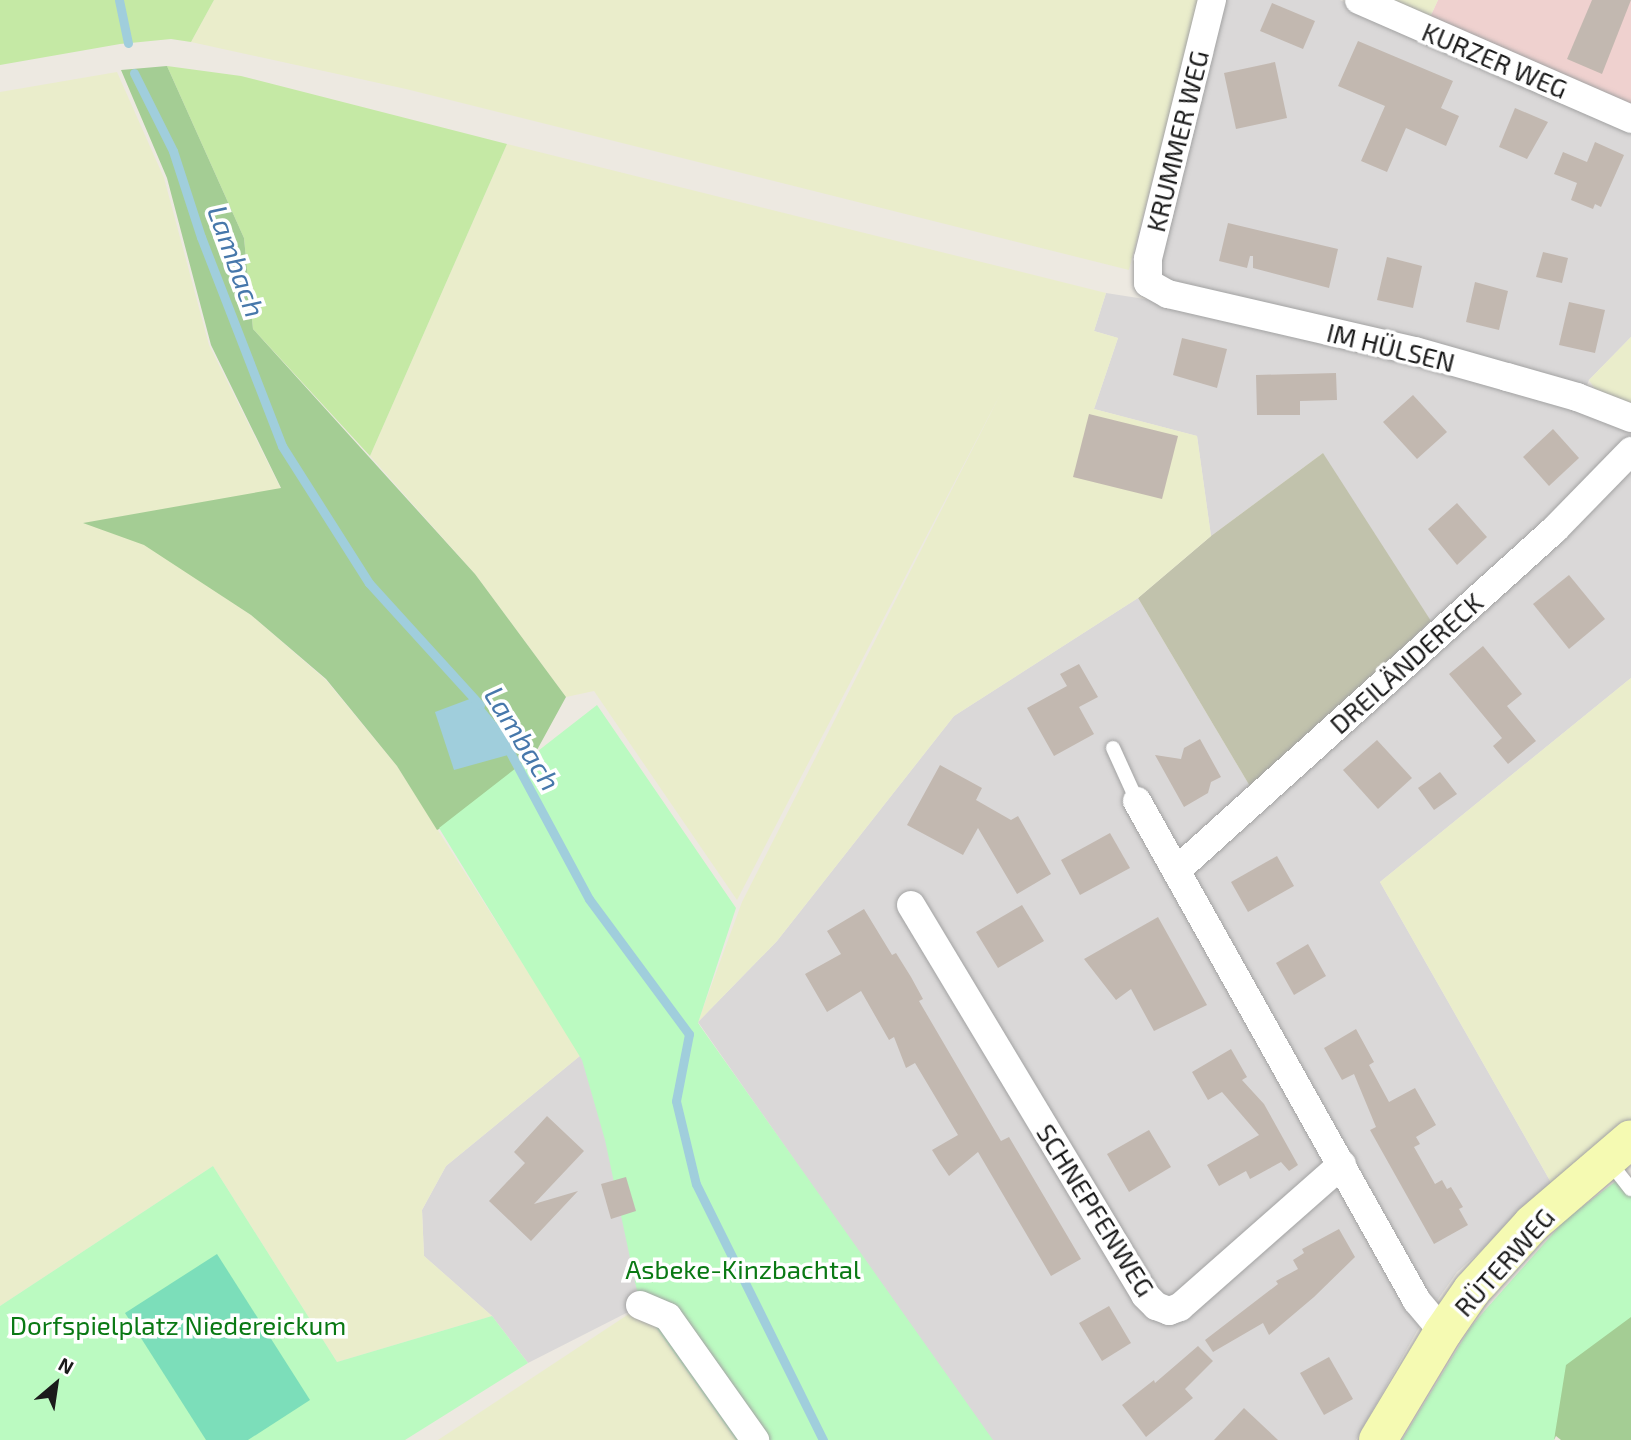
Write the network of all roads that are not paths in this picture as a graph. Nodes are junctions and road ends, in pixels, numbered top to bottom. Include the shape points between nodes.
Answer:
1 (1212, 0) edge
2 (1359, 0) edge
3 (1631, 119) edge
4 (1148, 284) joint
5 (1631, 418) edge
6 (1631, 451) edge
7 (1113, 748) dead end
8 (1137, 801) joint
9 (1177, 870) junction
10 (911, 905) dead end
11 (1619, 1149) edge
12 (1342, 1164) junction
13 (1631, 1189) edge
14 (640, 1305) dead end
15 (1443, 1332) junction
16 (755, 1440) edge
17 (1378, 1440) edge

1 - 4 street, KRUMMER WEG via 1148,259
2 - 3 street, KURZER WEG
4 - 5 street, IM HÜLSEN via 1168,294 1441,358 1577,397
6 - 9 street, DREILÄNDERECK via 1555,529
7 - 8 lane
8 - 9 street
9 - 12 street
10 - 12 street, SCHNEPFENWEG via 1145,1295 1156,1306 1169,1311 1180,1307
11 - 13 lane
11 - 15 street, RÜTERWEG via 1532,1224 1472,1290
12 - 15 street via 1418,1301
14 - 16 street via 668,1317
15 - 17 street, RÜTERWEG

